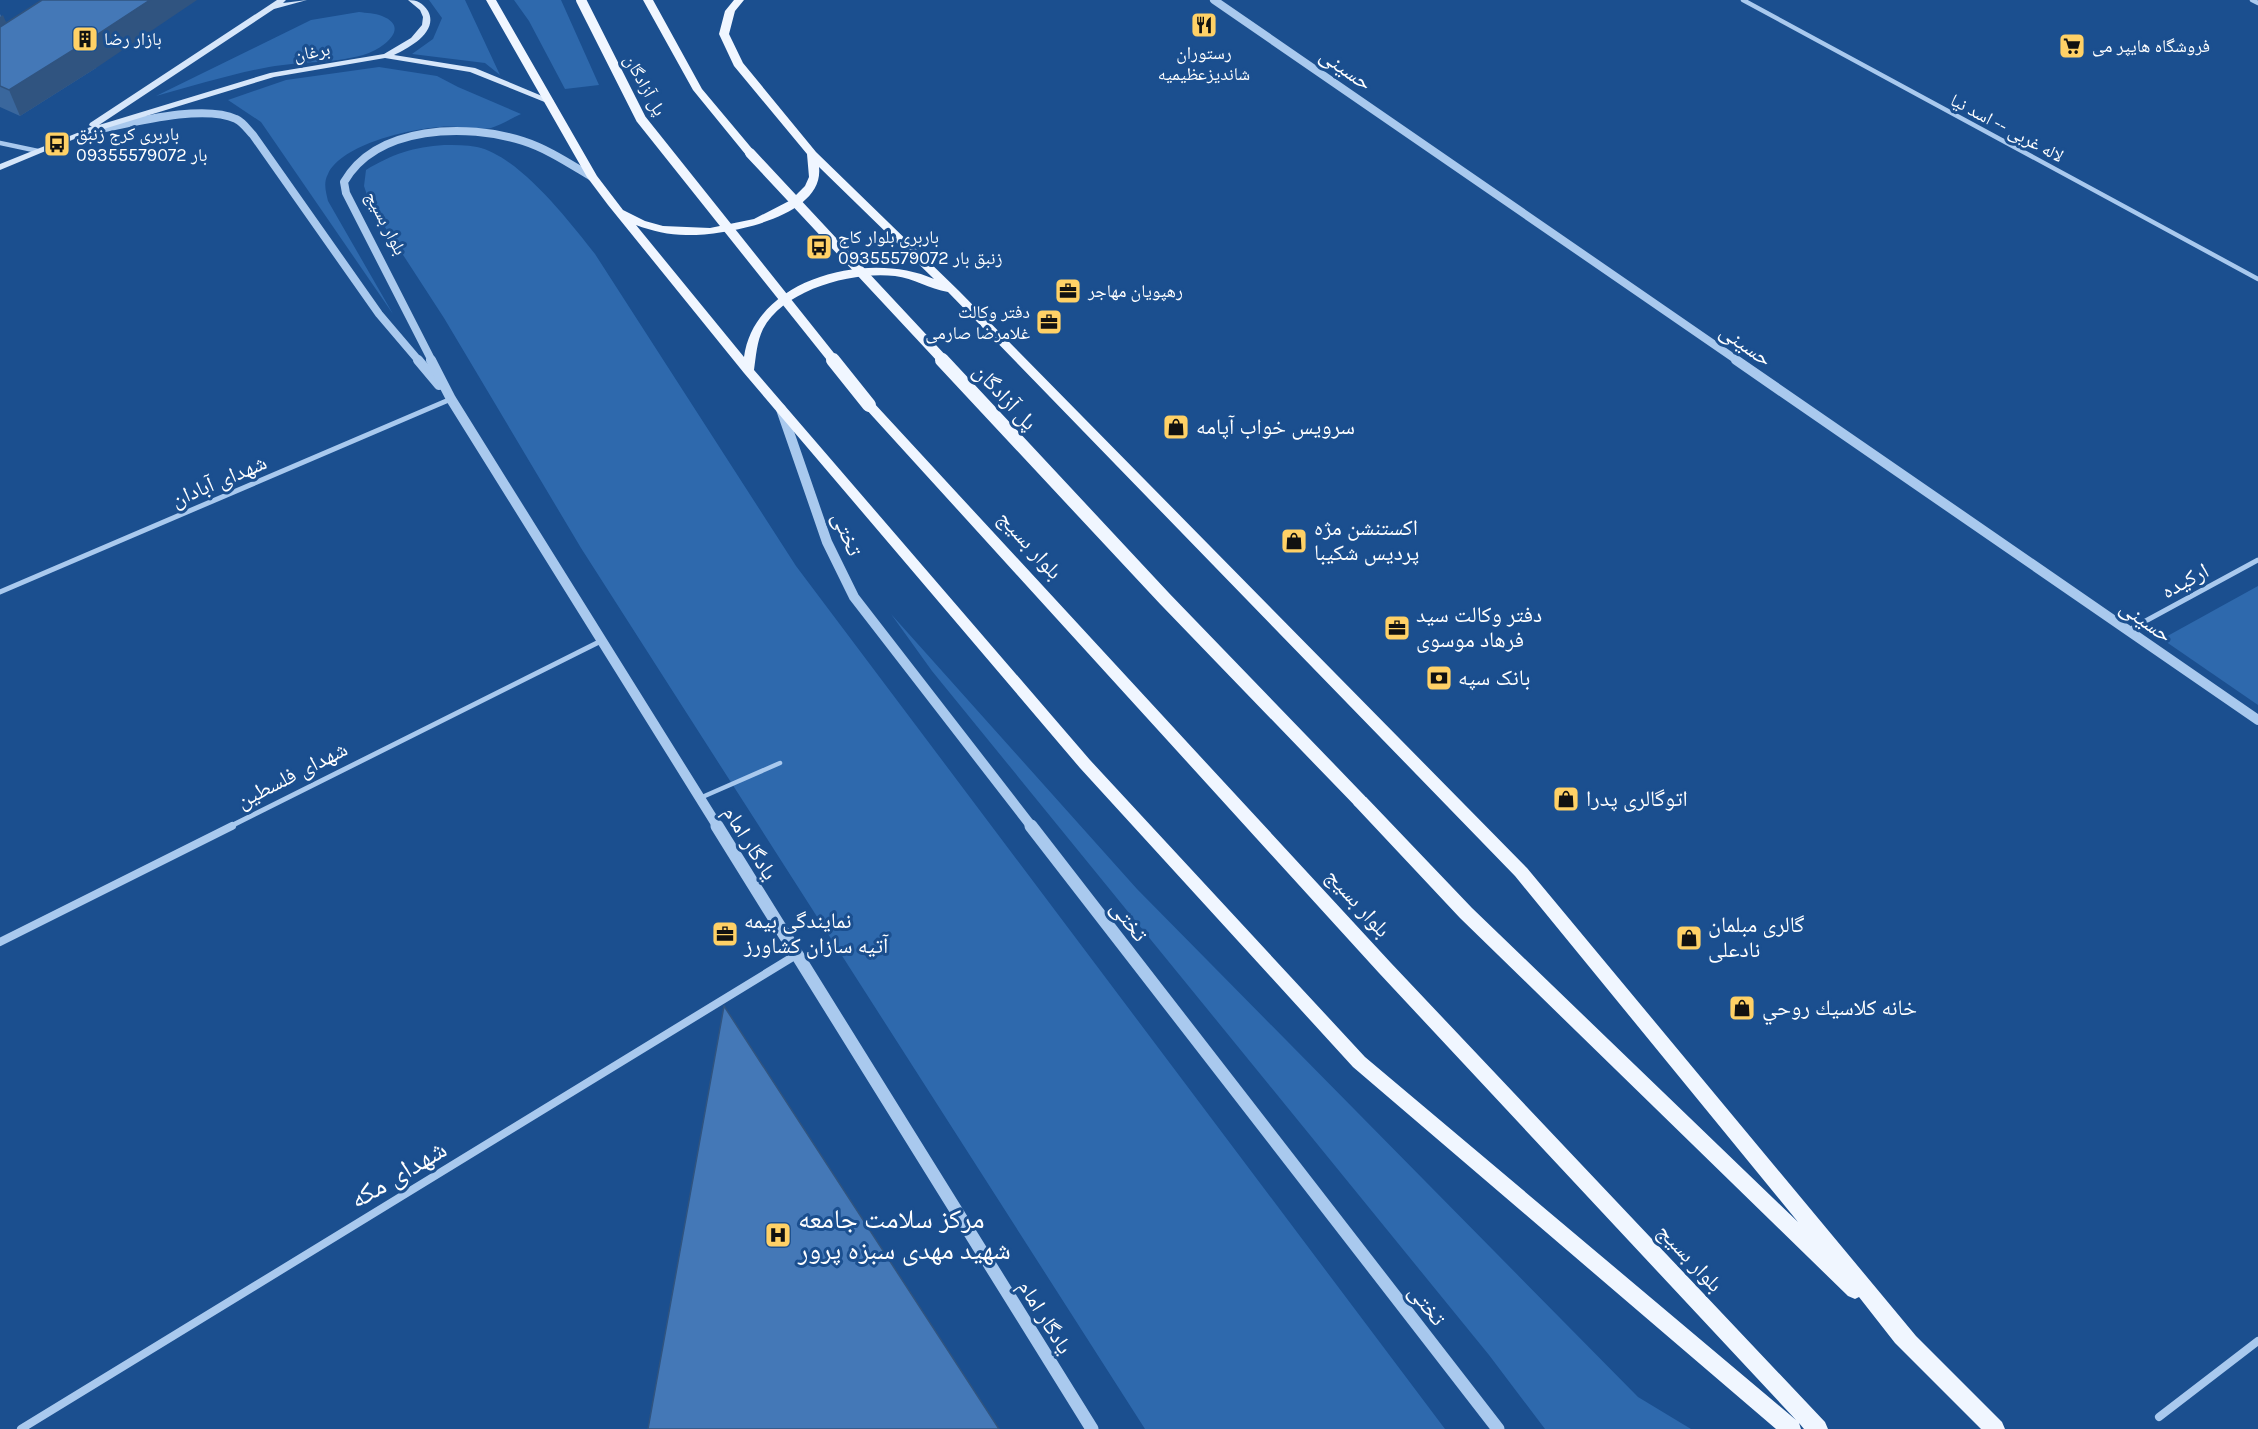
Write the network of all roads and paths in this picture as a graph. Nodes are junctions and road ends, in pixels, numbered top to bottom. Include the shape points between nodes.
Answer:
1 (282, 0) edge
2 (303, 0) edge
3 (412, 0) edge
4 (491, 0) edge
5 (581, 0) edge
6 (648, 0) edge
7 (739, 0) edge
8 (1214, 0) edge
9 (1743, 0) edge
10 (2252, 0) edge
11 (2258, 3) edge
12 (274, 7) junction
13 (384, 56) junction
14 (550, 100) junction
15 (81, 133) junction
16 (0, 143) edge
17 (38, 151) junction
18 (812, 154) junction
19 (0, 167) edge
20 (592, 177) junction
21 (612, 203) junction
22 (2258, 279) edge
23 (955, 293) junction
24 (748, 369) junction
25 (451, 399) junction
26 (869, 405) joint
27 (781, 409) junction
28 (2258, 560) edge
29 (0, 592) edge
30 (2129, 630) junction
31 (601, 641) junction
32 (2258, 720) edge
33 (780, 763) dead end
34 (699, 799) junction
35 (0, 942) edge
36 (796, 955) junction
37 (2258, 1341) edge
38 (1909, 1343) junction
39 (2159, 1417) dead end
40 (21, 1429) edge
41 (1092, 1429) edge
42 (1498, 1429) edge
43 (1791, 1429) edge
44 (1818, 1429) edge
45 (1995, 1429) edge

1 - 12 main road, برغان
2 - 12 main road
3 - 13 main road via 425,12 426,26 405,47
4 - 14 main road
5 - 26 main road, پل آزادگان, bridge via 641,119
6 - 38 main road, پل آزادگان, bridge via 698,90 750,153 1164,599 1466,913
7 - 18 main road via 730,11 724,34 759,92
8 - 30 street, حسینی
9 - 22 street, لاله غربی -- اسد نیا
10 - 11 street
12 - 15 main road, برغان
13 - 14 main road, برغان via 472,70
13 - 15 main road, برغان via 273,75
14 - 20 main road
15 - 17 main road, برغان
15 - 25 street via 183,114 236,119 254,135 380,314
16 - 17 street
17 - 19 main road, برغان
18 - 21 main road via 814,178 805,195 784,211 756,223 687,232 655,227 629,217
18 - 23 main road
20 - 21 main road
20 - 25 street, بلوار بسیج via 525,142 494,134 438,134 403,140 370,152 350,170 344,182 346,193
21 - 24 main road
23 - 24 main road via 913,275 875,272 837,277 803,288 775,305 758,326
23 - 38 main road via 1521,872
24 - 27 main road
25 - 29 street, شهدای آبادان
25 - 31 street, یادگار امام
26 - 44 main road, بلوار بسیج via 1384,968
27 - 42 street, تختی via 827,542 854,597
27 - 43 main road via 1085,764 1359,1062
28 - 30 street, ارکیده
30 - 32 street, حسینی
31 - 34 street, یادگار امام
31 - 35 street, شهدای فلسطین
33 - 34 lane
34 - 36 street, یادگار امام
36 - 40 street, شهدای مکه
36 - 41 street, یادگار امام
37 - 39 street
38 - 45 main road

